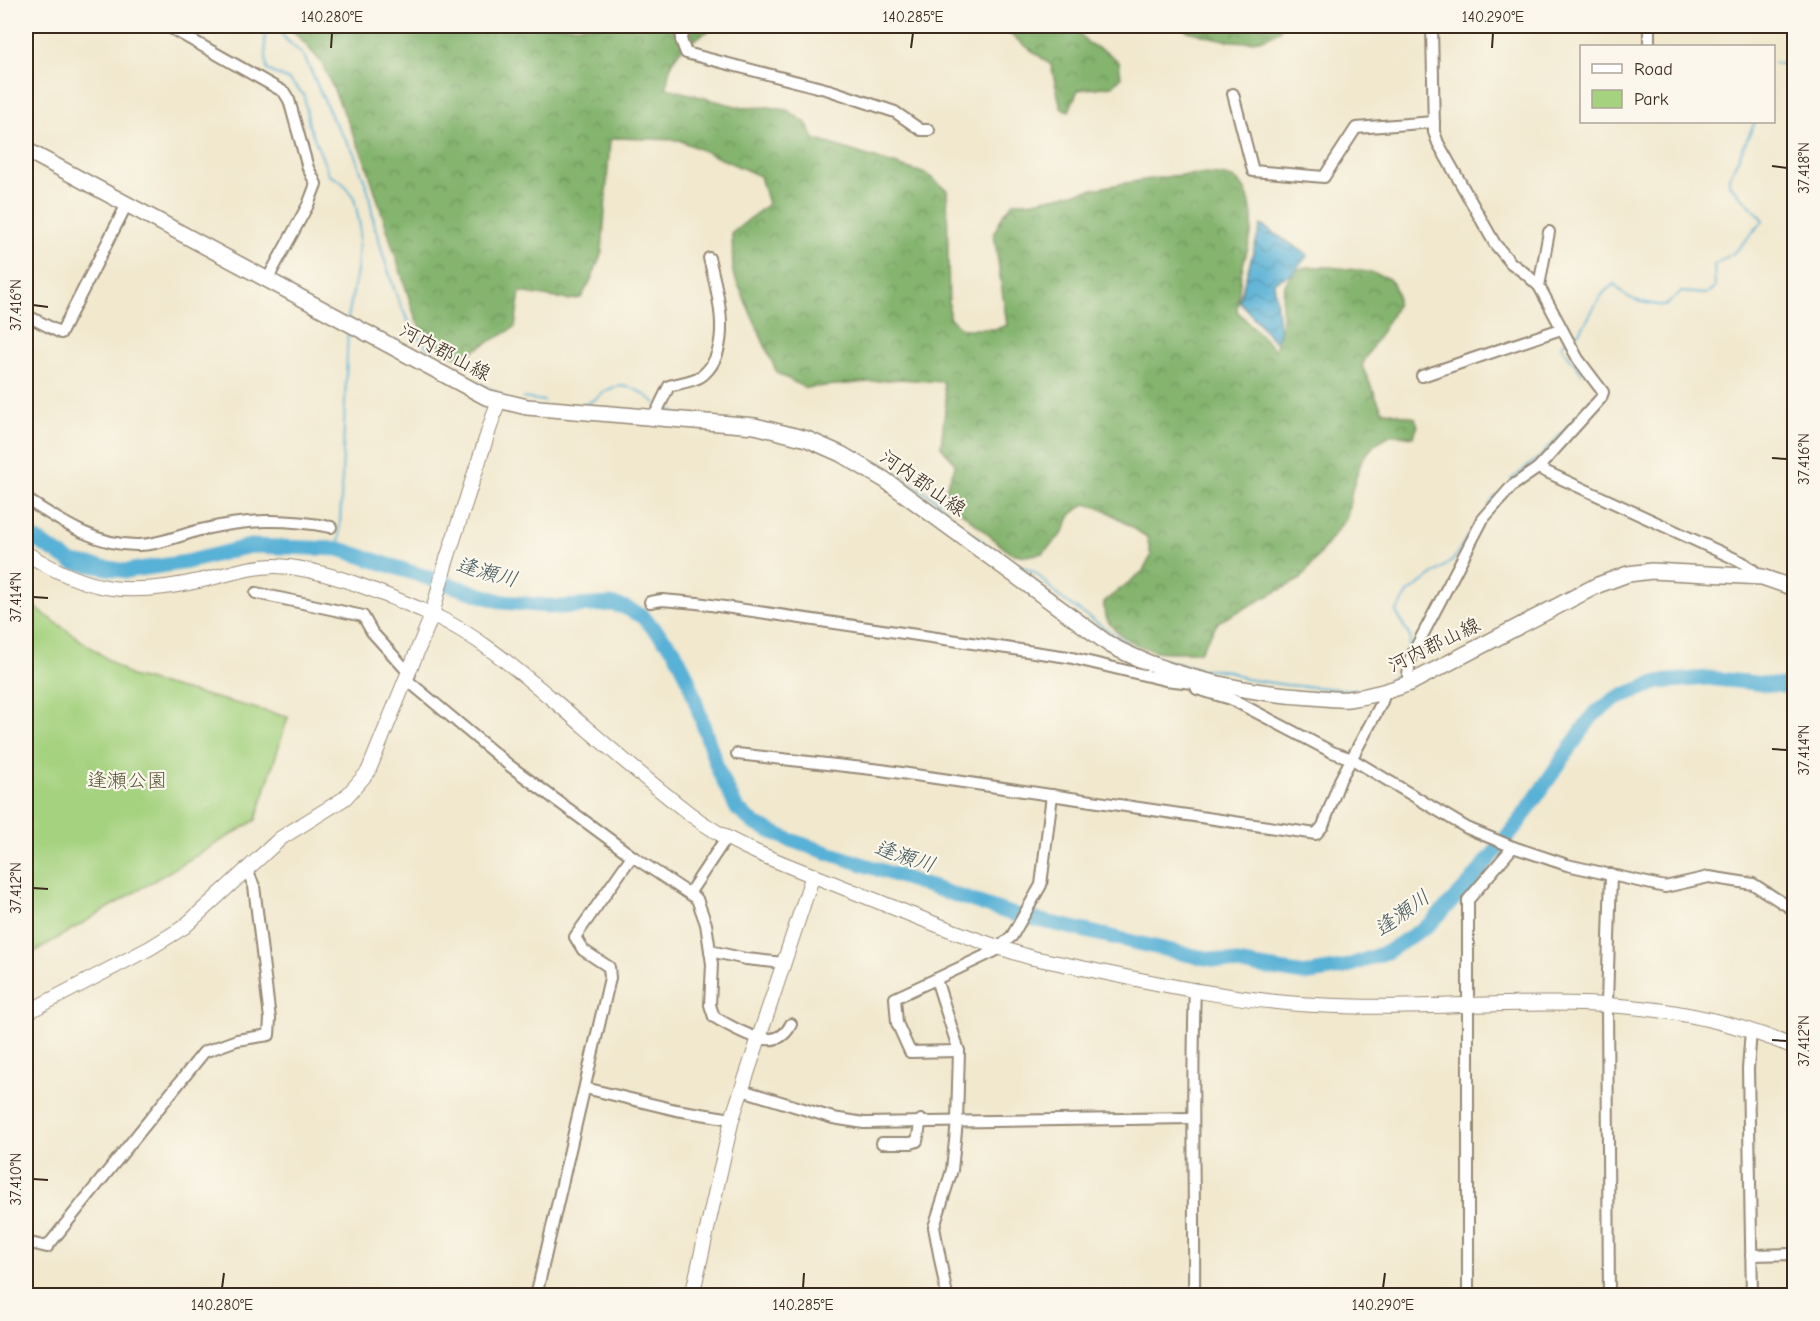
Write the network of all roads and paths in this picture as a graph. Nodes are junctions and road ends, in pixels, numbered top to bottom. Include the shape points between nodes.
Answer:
1 (167, 26) edge
2 (686, 26) edge
3 (1432, 26) edge
4 (1649, 26) edge
5 (1648, 45) edge
6 (1233, 94) dead end
7 (1434, 122) junction
8 (929, 130) dead end
9 (26, 150) edge
10 (127, 204) junction
11 (1549, 231) dead end
12 (709, 258) dead end
13 (267, 280) junction
14 (1539, 286) junction
15 (26, 315) edge
16 (1561, 329) junction
17 (1422, 376) dead end
18 (498, 402) junction
19 (654, 417) junction
20 (1538, 468) junction
21 (26, 499) edge
22 (331, 527) dead end
23 (26, 554) edge
24 (1762, 577) junction
25 (1794, 588) edge
26 (256, 593) dead end
27 (650, 602) dead end
28 (433, 611) junction
29 (408, 677) junction
30 (1192, 680) junction
31 (1410, 683) junction
32 (1385, 693) junction
33 (737, 754) dead end
34 (1352, 759) junction
35 (1052, 795) junction
36 (726, 838) junction
37 (1513, 847) junction
38 (632, 856) junction
39 (246, 868) junction
40 (1611, 874) junction
41 (813, 875) junction
42 (690, 892) junction
43 (1794, 910) edge
44 (999, 948) junction
45 (710, 951) junction
46 (784, 963) junction
47 (936, 979) junction
48 (1195, 989) junction
49 (1607, 1003) junction
50 (1468, 1004) junction
51 (26, 1013) edge
52 (791, 1024) dead end
53 (1751, 1031) junction
54 (759, 1038) junction
55 (1794, 1047) edge
56 (959, 1051) junction
57 (585, 1089) junction
58 (742, 1090) junction
59 (1192, 1118) junction
60 (732, 1119) junction
61 (921, 1120) junction
62 (957, 1122) junction
63 (882, 1143) dead end
64 (26, 1242) edge
65 (1794, 1254) edge
66 (1750, 1255) junction
67 (536, 1296) edge
68 (692, 1296) edge
69 (947, 1296) edge
70 (1194, 1296) edge
71 (1468, 1296) edge
72 (1610, 1296) edge
73 (1752, 1296) edge

1 - 13 street via 284,92 289,100 316,184
2 - 8 street via 681,40 686,53 829,90 895,112 921,130
3 - 7 street
4 - 5 street
6 - 7 street via 1253,171 1324,177 1356,128
7 - 14 street via 1438,143 1495,244
9 - 10 main road, 河内郡山線
10 - 13 main road, 河内郡山線
10 - 15 street via 61,333
11 - 14 street
12 - 19 street via 723,315 715,357 704,375 669,386
13 - 18 main road, 河内郡山線
14 - 16 street
16 - 17 street
16 - 20 street via 1603,392
18 - 19 main road, 河内郡山線
18 - 28 street
19 - 30 main road, 河内郡山線 via 755,426 832,450 885,480 1110,645
20 - 24 street via 1742,562
20 - 31 street via 1512,486 1483,519 1411,657
21 - 22 street via 84,534 138,545 259,519
23 - 28 street via 82,583 115,590 154,590 249,568 294,567
24 - 25 main road, 河内郡山線
24 - 31 main road, 河内郡山線 via 1671,571 1628,574 1598,585
26 - 29 street via 363,616
27 - 30 street via 698,603 1068,657 1165,680
28 - 29 street
28 - 36 street via 519,671 691,815
29 - 38 street via 510,766
29 - 39 street via 376,755 357,786 328,810 281,838
30 - 32 main road, 河内郡山線 via 1295,696 1346,699
30 - 34 street via 1197,688 1231,699
31 - 32 main road, 河内郡山線
32 - 34 street
33 - 35 street
34 - 35 street via 1316,834
34 - 37 street via 1479,833
35 - 44 street via 1041,885 1012,936
36 - 41 street
36 - 42 street
37 - 40 street via 1567,865
37 - 50 street via 1469,897
38 - 42 street
38 - 57 street via 575,937 583,950 610,971
39 - 51 street via 184,927
39 - 64 street via 254,886 269,1035 237,1040 204,1052 47,1247
40 - 43 street via 1665,887 1709,877 1753,884
40 - 49 street
41 - 44 street
41 - 46 street
42 - 45 street via 703,911
44 - 47 street
44 - 48 street
45 - 46 street
45 - 54 street via 711,1013
46 - 54 street
47 - 56 street
47 - 56 street via 895,998 897,1023 910,1052
48 - 50 street via 1314,1005
48 - 59 street
49 - 50 street
49 - 53 street via 1659,1008
49 - 72 street
50 - 71 street
52 - 54 street via 783,1035
53 - 55 street
53 - 66 street
54 - 58 street
56 - 62 street
57 - 60 street
57 - 67 street
58 - 60 street
58 - 61 street via 847,1121
59 - 62 street
59 - 70 street via 1196,1167
60 - 68 street
61 - 62 street
61 - 63 street via 917,1141
62 - 69 street via 952,1170 934,1227
65 - 66 street
66 - 73 street

